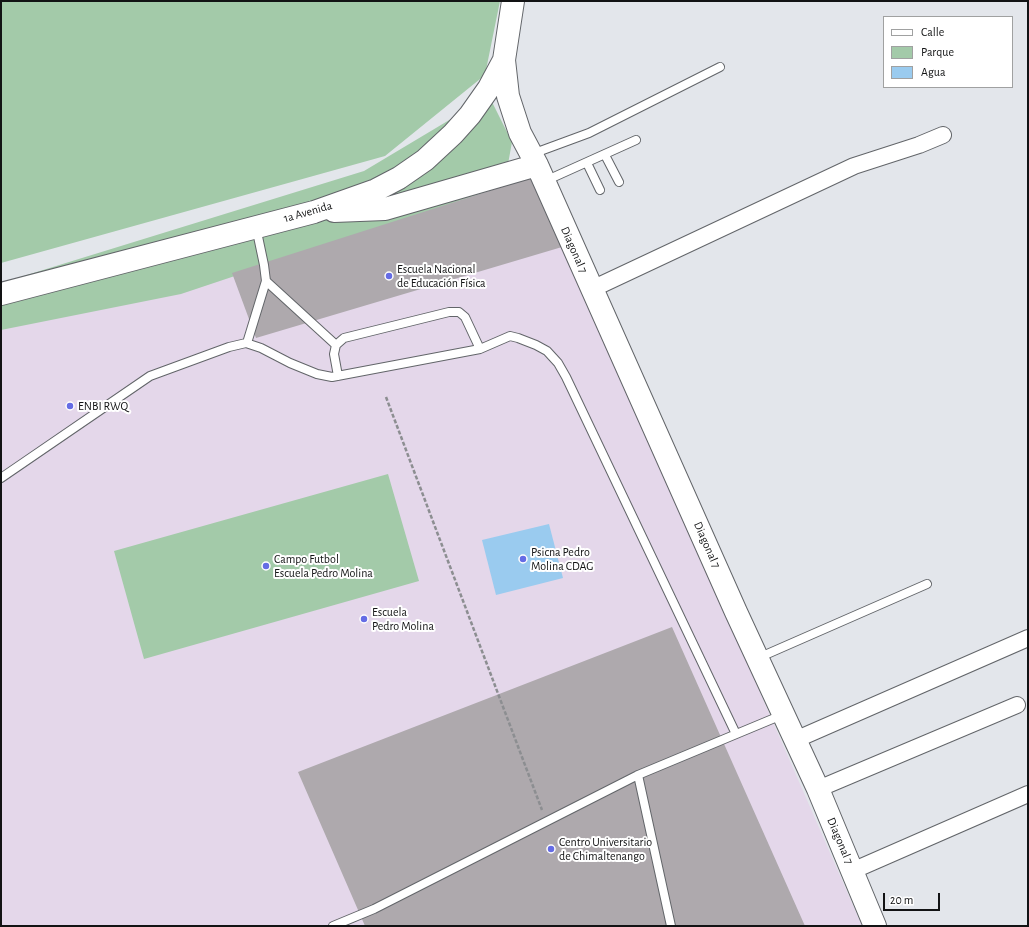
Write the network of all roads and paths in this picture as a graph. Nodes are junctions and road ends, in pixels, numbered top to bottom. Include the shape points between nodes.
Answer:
1 (513, 1) edge
2 (504, 60) junction
3 (720, 67) dead end
4 (943, 135) dead end
5 (636, 140) dead end
6 (605, 155) junction
7 (587, 163) junction
8 (537, 167) junction
9 (620, 182) dead end
10 (600, 190) dead end
11 (314, 212) junction
12 (256, 226) junction
13 (266, 281) junction
14 (592, 289) junction
15 (1, 294) edge
16 (247, 343) junction
17 (336, 345) junction
18 (480, 349) junction
19 (338, 376) junction
20 (386, 397) dead end
21 (1, 478) edge
22 (927, 584) dead end
23 (1028, 638) edge
24 (758, 658) junction
25 (1017, 705) dead end
26 (783, 714) junction
27 (736, 734) junction
28 (795, 740) junction
29 (638, 775) junction
30 (818, 789) junction
31 (1028, 794) edge
32 (546, 821) junction
33 (852, 871) junction
34 (333, 926) edge
35 (671, 926) edge
36 (875, 926) edge

1 - 2 street, 1a Avenida
2 - 8 street, Diagonal 7 via 508,96 520,133
2 - 11 street, 1a Avenida via 470,115 426,160 376,190
3 - 8 lane via 589,133
4 - 14 street via 854,166
5 - 6 lane
6 - 7 lane
6 - 9 lane
7 - 8 lane
7 - 10 lane
8 - 11 street via 386,209
8 - 14 street, Diagonal 7
11 - 12 street, 1a Avenida
12 - 13 lane
12 - 15 street, 1a Avenida
13 - 16 lane
13 - 17 lane
14 - 24 street, Diagonal 7
16 - 19 lane via 317,374
16 - 21 lane via 229,347 150,376
17 - 18 lane via 344,338 449,312 459,312 465,317
17 - 19 lane via 334,354
18 - 19 lane
18 - 27 lane via 510,336 547,351 558,363
20 - 32 path
22 - 24 lane
23 - 28 street
24 - 26 street, Diagonal 7
25 - 30 street
26 - 27 lane
26 - 28 street, Diagonal 7
27 - 29 lane
28 - 30 street, Diagonal 7
29 - 32 lane
29 - 35 lane
30 - 33 street, Diagonal 7
31 - 33 street
32 - 34 lane via 374,909
33 - 36 street, Diagonal 7

